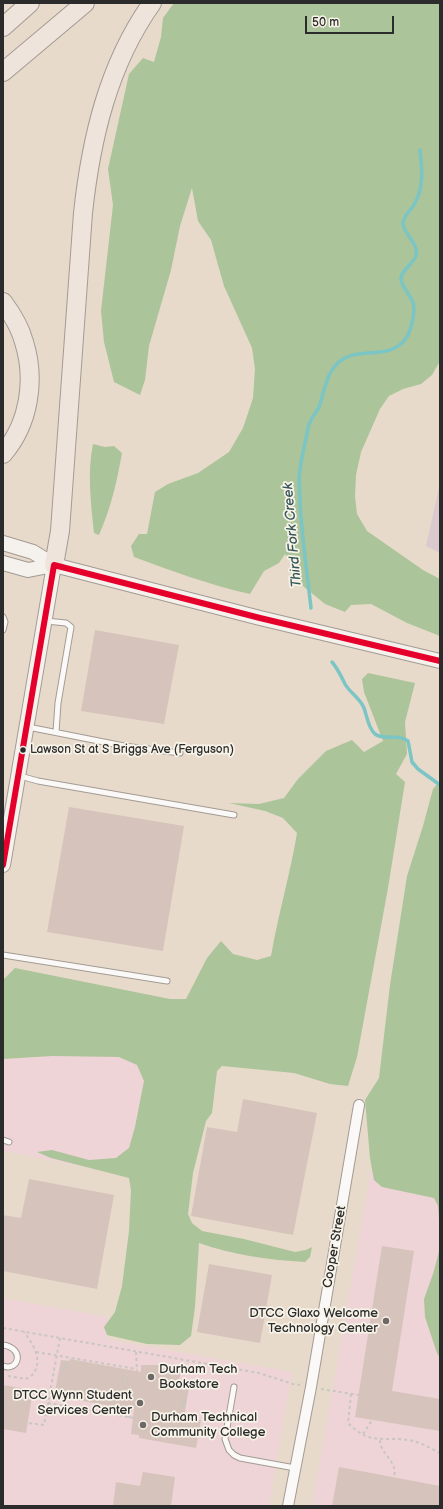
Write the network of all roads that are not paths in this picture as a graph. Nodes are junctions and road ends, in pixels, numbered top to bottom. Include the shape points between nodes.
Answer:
1 (15, 3) edge
2 (30, 3) edge
3 (85, 3) edge
4 (152, 3) edge
5 (3, 11) edge
6 (3, 27) edge
7 (3, 72) edge
8 (3, 302) edge
9 (3, 454) edge
10 (3, 543) edge
11 (3, 563) edge
12 (54, 565) junction
13 (4, 619) edge
14 (44, 621) junction
15 (3, 630) edge
16 (440, 661) edge
17 (27, 727) junction
18 (56, 732) junction
19 (180, 753) dead end
20 (19, 776) junction
21 (234, 815) dead end
22 (3, 865) edge
23 (3, 955) edge
24 (167, 980) dead end
25 (359, 1105) dead end
26 (3, 1345) edge
27 (3, 1366) edge
28 (234, 1387) dead end
29 (295, 1468) junction
30 (288, 1506) edge

1 - 5 highway
2 - 6 highway
3 - 7 highway
4 - 12 highway via 115,72 100,116 90,158 83,213 60,531
8 - 9 highway via 24,342 28,357 29,387 25,415 14,440
10 - 12 street via 33,552
11 - 12 street via 28,570
12 - 14 street
12 - 16 street
13 - 15 lane
14 - 17 street
14 - 18 lane via 66,623 72,627 58,703
17 - 18 lane
17 - 20 street
18 - 19 lane via 124,746
20 - 21 lane
20 - 22 street via 11,801
23 - 24 lane
25 - 29 street, Cooper Street
26 - 27 lane via 12,1347 18,1359 12,1367
28 - 29 lane via 225,1439 229,1450 240,1458
29 - 30 street, Cooper Street

